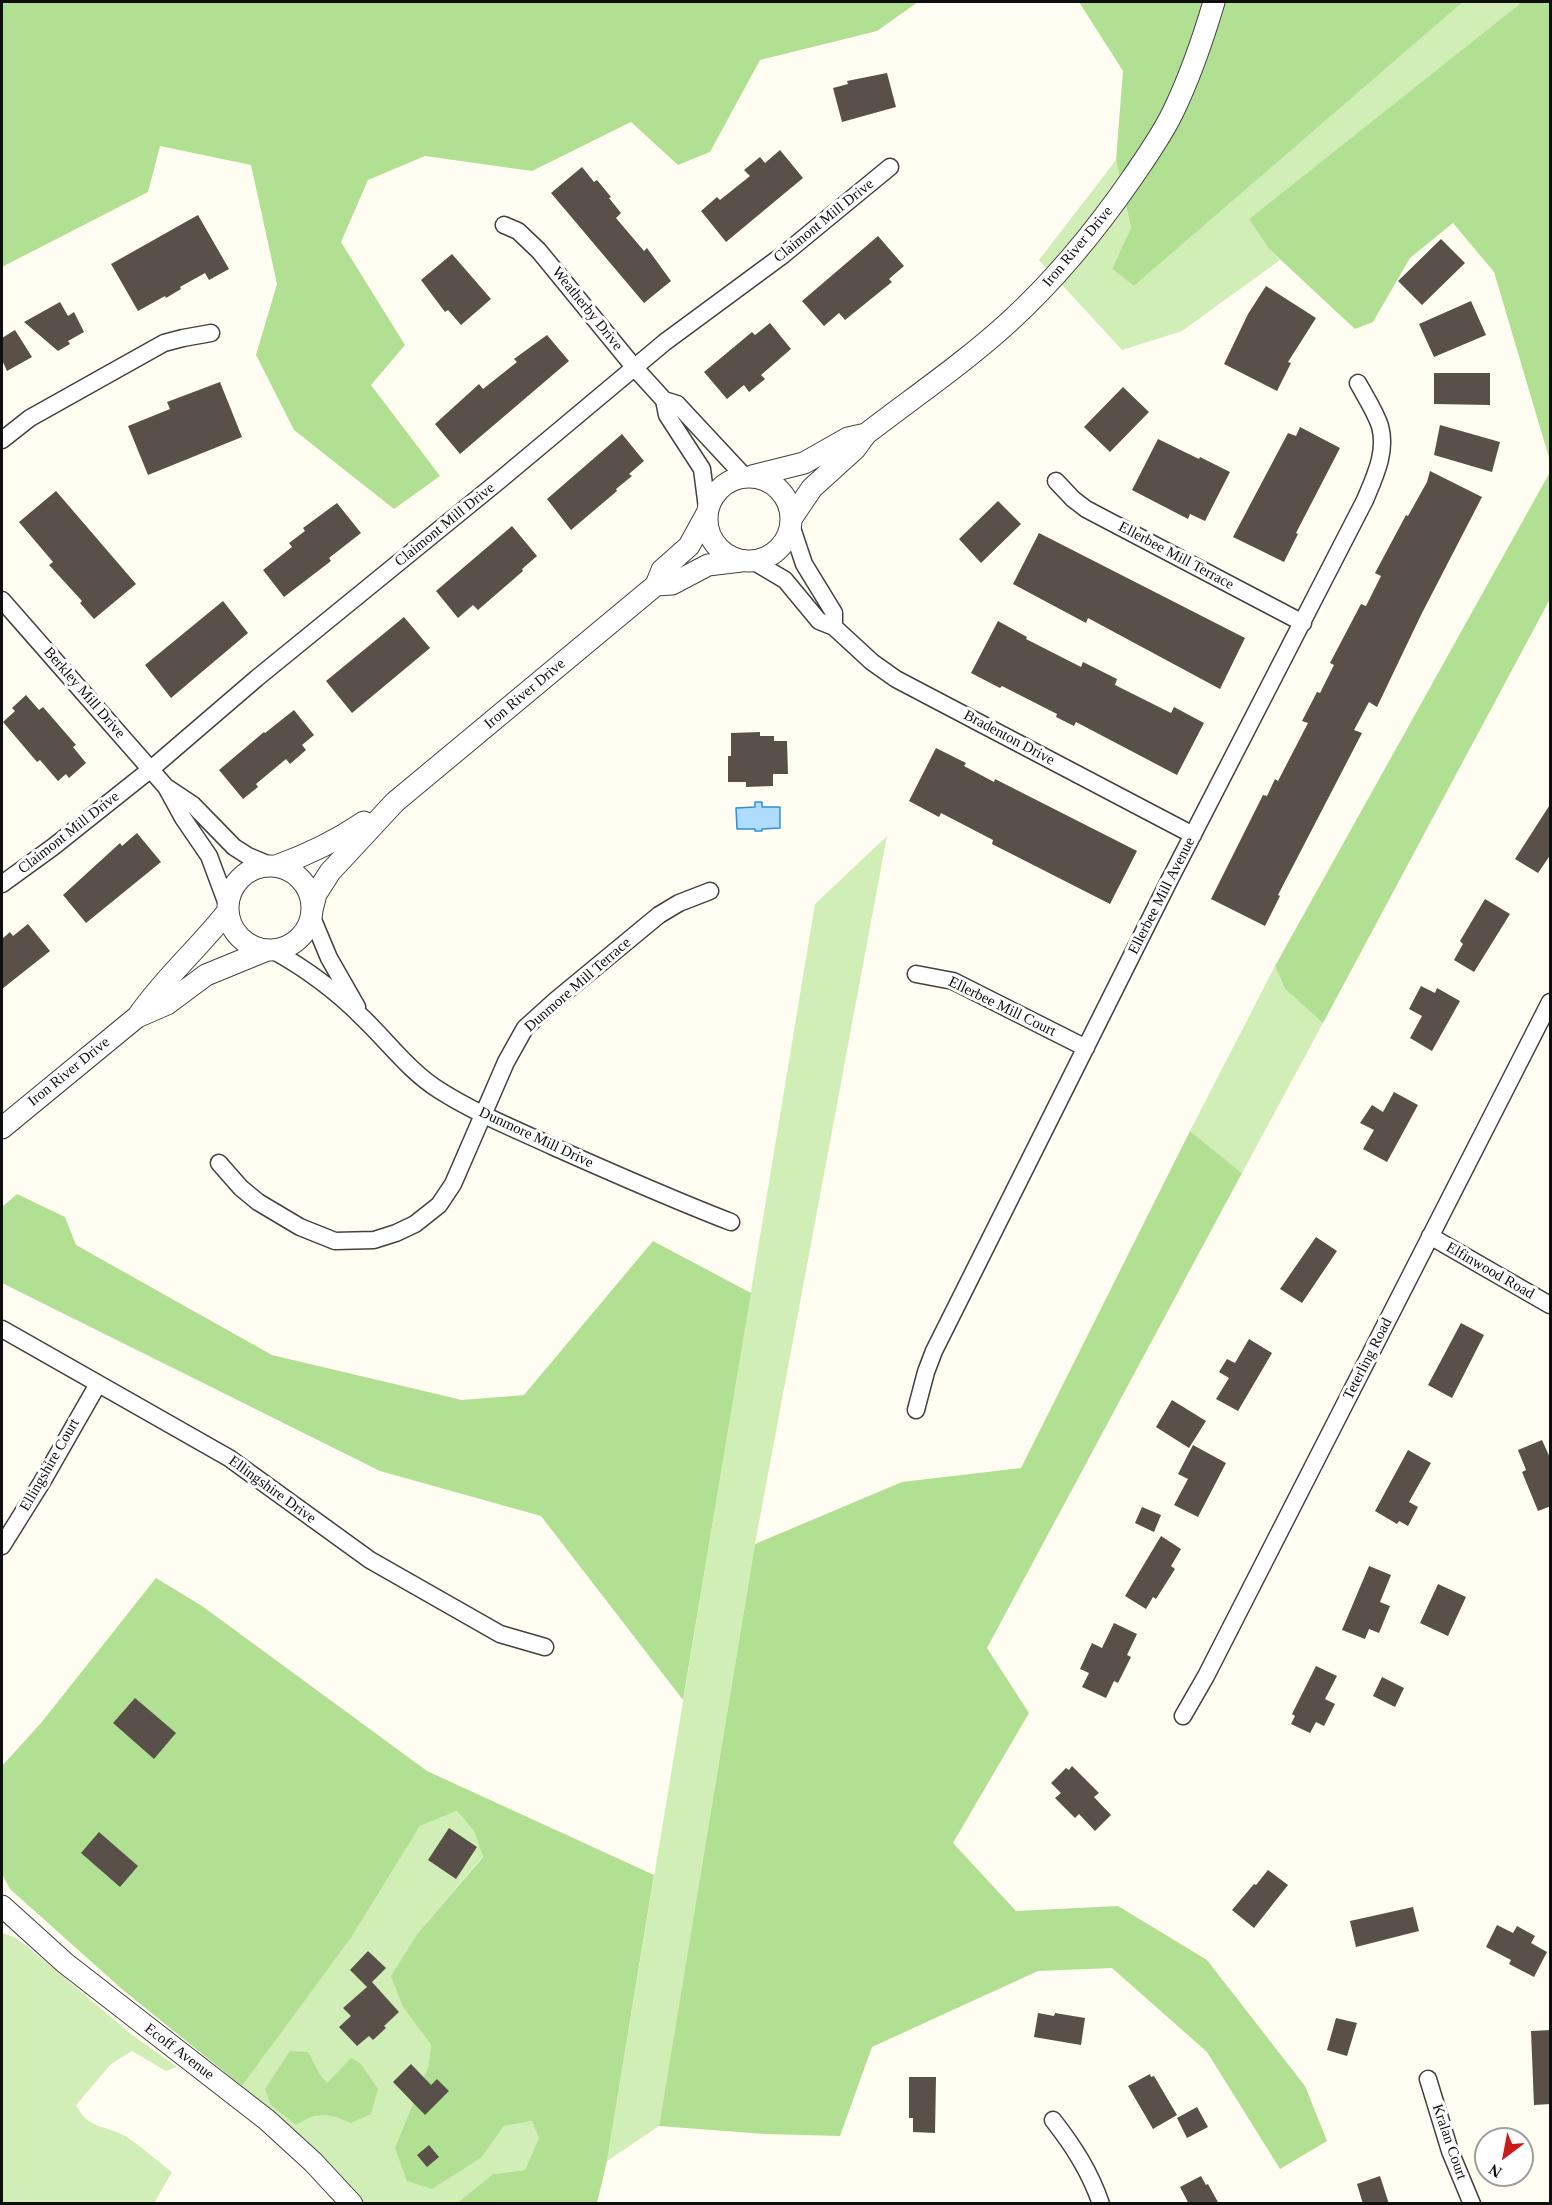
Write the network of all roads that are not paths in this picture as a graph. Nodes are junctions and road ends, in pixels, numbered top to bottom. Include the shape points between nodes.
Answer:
1 (1214, 2) edge
2 (890, 167) dead end
3 (504, 225) dead end
4 (211, 333) dead end
5 (634, 367) junction
6 (1358, 383) dead end
7 (664, 400) junction
8 (866, 434) junction
9 (2, 440) edge
10 (748, 476) junction
11 (1056, 481) dead end
12 (707, 512) junction
13 (791, 522) junction
14 (747, 561) junction
15 (656, 585) junction
16 (2, 600) edge
17 (1302, 623) junction
18 (834, 627) junction
19 (151, 769) junction
20 (166, 787) junction
21 (394, 802) junction
22 (1193, 835) junction
23 (274, 866) junction
24 (2, 884) edge
25 (711, 891) dead end
26 (228, 909) junction
27 (312, 912) junction
28 (269, 950) junction
29 (916, 974) dead end
30 (1551, 1002) edge
31 (137, 1017) junction
32 (364, 1018) junction
33 (1086, 1048) junction
34 (484, 1115) junction
35 (2, 1128) edge
36 (219, 1163) dead end
37 (731, 1222) dead end
38 (1430, 1236) junction
39 (1551, 1305) edge
40 (2, 1329) edge
41 (98, 1384) junction
42 (916, 1410) dead end
43 (2, 1546) edge
44 (545, 1647) dead end
45 (1183, 1716) dead end
46 (2, 1906) edge
47 (1428, 2079) dead end
48 (1053, 2120) dead end
49 (352, 2204) edge
50 (1101, 2204) edge
51 (1472, 2204) edge

1 - 8 street, Iron River Drive via 1173,112 1085,243 1008,323
2 - 5 street, Claimont Mill Drive via 783,255
3 - 5 street, Weatherby Drive via 518,231 539,251
4 - 9 street via 164,343 30,418
5 - 7 street, Weatherby Drive
5 - 19 street, Claimont Mill Drive
6 - 17 street, Ellerbee Mill Avenue via 1380,426 1379,466
7 - 10 street, Weatherby Drive via 677,404
7 - 12 street, Weatherby Drive via 667,415 702,469
8 - 10 street, Iron River Drive via 848,438 804,463
8 - 13 street, Iron River Drive via 812,488
10 - 12 street via 725,483 717,490
10 - 13 street via 764,479 784,495
11 - 17 street, Ellerbee Mill Terrace via 1086,509
12 - 14 street via 715,545 722,552
12 - 15 street, Iron River Drive via 689,546 662,570
13 - 14 street via 782,546 774,554
13 - 18 street via 804,564 834,613
14 - 15 street, Iron River Drive via 708,565 672,584
14 - 18 street, Bradenton Drive via 785,580 819,621
15 - 21 street, Iron River Drive
16 - 19 street, Berkley Mill Drive
17 - 22 street, Ellerbee Mill Avenue
18 - 22 street, Bradenton Drive via 897,680
19 - 20 street, Berkley Mill Drive
19 - 24 street, Claimont Mill Drive
20 - 23 street, Berkley Mill Drive via 193,805 234,847
20 - 26 street, Berkley Mill Drive via 209,856
21 - 23 street, Iron River Drive via 337,840
21 - 27 street, Iron River Drive via 330,872 316,894
22 - 33 street, Ellerbee Mill Avenue
23 - 26 street via 243,875 230,895
23 - 27 street via 299,878 306,887
25 - 34 street, Dunmore Mill Terrace via 670,908 538,1015 506,1062
26 - 28 street via 236,933 245,942
26 - 31 street, Iron River Drive
27 - 28 street via 302,936 283,948
27 - 32 street, Dunmore Mill Drive via 329,958
28 - 31 street, Iron River Drive via 206,975 167,1004
28 - 32 street, Dunmore Mill Drive via 305,968
29 - 33 street, Ellerbee Mill Court via 953,981
30 - 38 street, Teterling Road
31 - 35 street, Iron River Drive
32 - 34 street, Dunmore Mill Drive via 438,1090
33 - 42 street, Ellerbee Mill Avenue via 933,1351
34 - 36 street, Dunmore Mill Terrace via 453,1184 439,1205 415,1224 374,1240 335,1241 317,1235 250,1196
34 - 37 street, Dunmore Mill Drive
38 - 39 street, Elfinwood Road
38 - 45 street, Teterling Road
40 - 41 street, Ellingshire Drive
41 - 43 street, Ellingshire Court
41 - 44 street, Ellingshire Drive via 235,1462 370,1560 500,1634
46 - 49 street, Ecoff Avenue via 91,1983 267,2120 314,2162
47 - 51 street, Kralan Court via 1450,2151
48 - 50 street via 1077,2151

